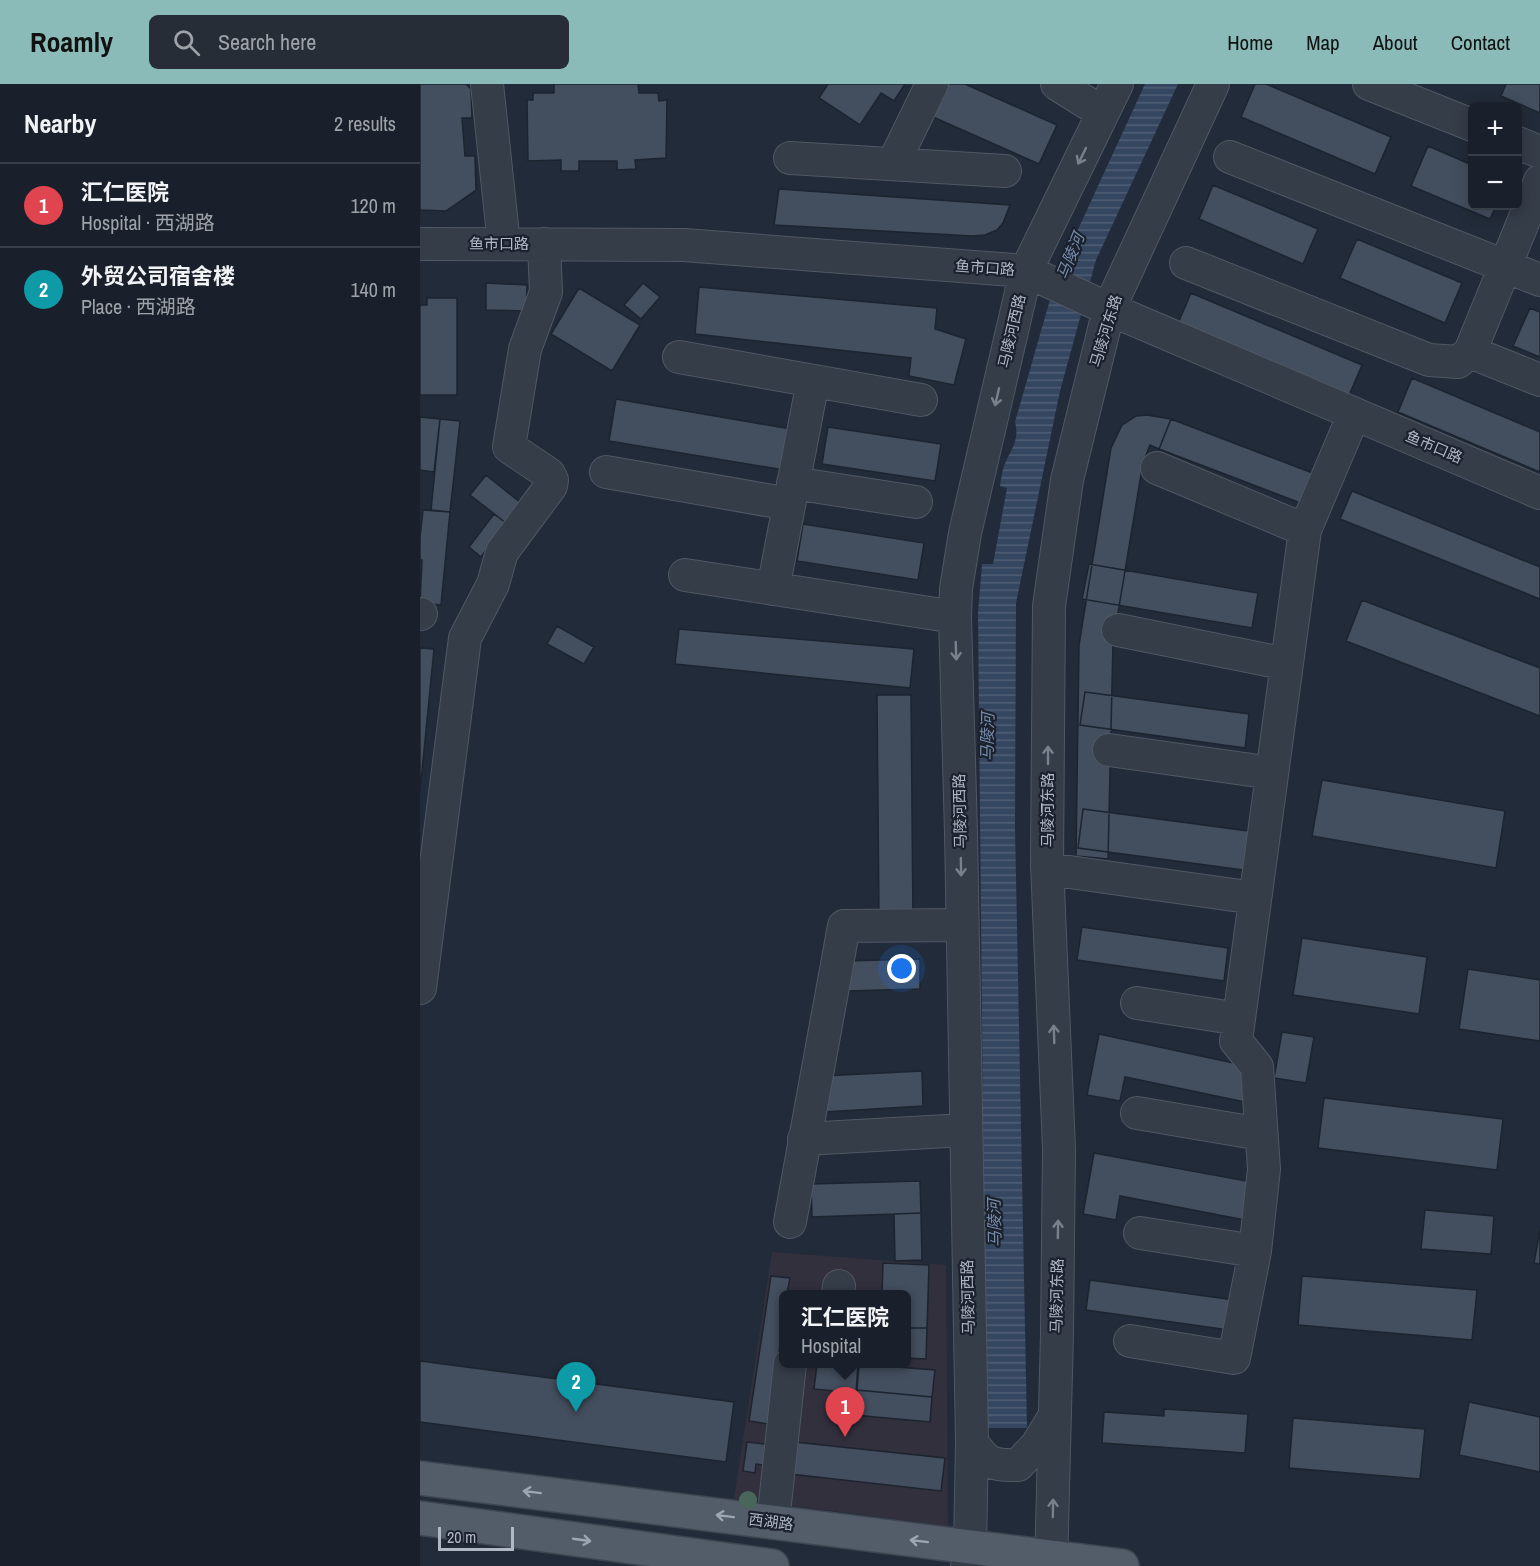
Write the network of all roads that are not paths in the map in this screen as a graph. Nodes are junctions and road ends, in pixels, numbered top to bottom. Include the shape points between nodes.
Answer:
1 (487, 84) edge
2 (932, 84) edge
3 (1057, 84) edge
4 (1117, 84) edge
5 (1213, 84) edge
6 (1369, 84) edge
7 (1102, 113) junction
8 (1468, 123) edge
9 (1522, 145) edge
10 (1540, 152) edge
11 (1230, 157) dead end
12 (790, 158) dead end
13 (893, 164) junction
14 (1005, 171) dead end
15 (1540, 181) edge
16 (420, 244) edge
17 (504, 244) junction
18 (544, 244) junction
19 (1186, 263) dead end
20 (1505, 266) junction
21 (1038, 276) junction
22 (1540, 280) edge
23 (1100, 304) junction
24 (1470, 352) junction
25 (679, 357) dead end
26 (1540, 380) edge
27 (813, 381) junction
28 (921, 400) dead end
29 (1354, 414) junction
30 (1157, 468) dead end
31 (606, 472) dead end
32 (1540, 493) edge
33 (791, 494) junction
34 (916, 502) dead end
35 (1305, 530) junction
36 (685, 575) dead end
37 (773, 589) junction
38 (955, 616) junction
39 (1118, 630) dead end
40 (1287, 664) junction
41 (1108, 750) dead end
42 (1272, 772) junction
43 (1048, 869) junction
44 (1255, 897) junction
45 (962, 926) junction
46 (420, 988) edge
47 (1137, 1003) dead end
48 (1239, 1019) junction
49 (1137, 1113) dead end
50 (965, 1130) junction
51 (1262, 1134) junction
52 (804, 1139) junction
53 (790, 1222) dead end
54 (1140, 1233) dead end
55 (1255, 1251) junction
56 (1130, 1341) dead end
57 (790, 1368) edge
58 (1055, 1414) junction
59 (972, 1442) junction
60 (420, 1478) edge
61 (420, 1518) edge
62 (773, 1522) junction
63 (969, 1557) edge
64 (1052, 1562) edge
65 (772, 1566) edge
66 (1122, 1566) edge

1 - 17 street
2 - 13 street
3 - 7 street
4 - 7 street, 马陵河西路
5 - 23 street, 马陵河东路
6 - 8 street
7 -> 21 street, 马陵河西路
9 - 10 street
11 - 20 street
12 - 13 street
13 - 14 street
15 - 20 street
16 - 17 street, 鱼市口路
17 - 18 street, 鱼市口路
18 - 21 street, 鱼市口路 via 684,245
18 - 46 street via 546,292 525,349 508,447 549,474 551,486 502,552 493,584 465,638
19 - 24 street via 1428,360 1458,362
20 - 22 street
20 - 24 street
21 - 23 street, 鱼市口路
21 -> 38 street, 马陵河西路 via 965,533
23 - 29 street, 鱼市口路
43 -> 23 street, 马陵河东路 via 1049,606 1066,480
24 - 26 street
25 - 27 street
27 - 28 street
27 - 33 street
29 - 32 street, 鱼市口路
29 - 35 street
30 - 35 street
31 - 33 street
33 - 34 street
33 - 37 street
35 - 40 street
36 - 37 street
37 - 38 street
38 -> 45 street, 马陵河西路
39 - 40 street
40 - 42 street
41 - 42 street
42 - 44 street
43 - 44 street
58 -> 43 street, 马陵河东路 via 1059,1149
44 - 48 street
45 - 50 street, 马陵河西路
45 - 52 street via 844,926
47 - 48 street
48 - 51 street via 1236,1041 1257,1067
49 - 51 street
50 - 52 street
50 - 59 street, 马陵河西路
51 - 55 street via 1264,1169
52 - 53 street
54 - 55 street
55 - 56 street via 1234,1358
57 - 62 street
58 - 59 street via 1037,1445 1018,1465 993,1464 983,1458
64 -> 58 street, 马陵河东路
59 - 63 street, 马陵河西路
62 -> 60 main road, 西湖路
61 -> 65 main road
63 -> 62 main road, 西湖路
63 - 64 main road, 西湖路
64 - 66 main road, 西湖路

